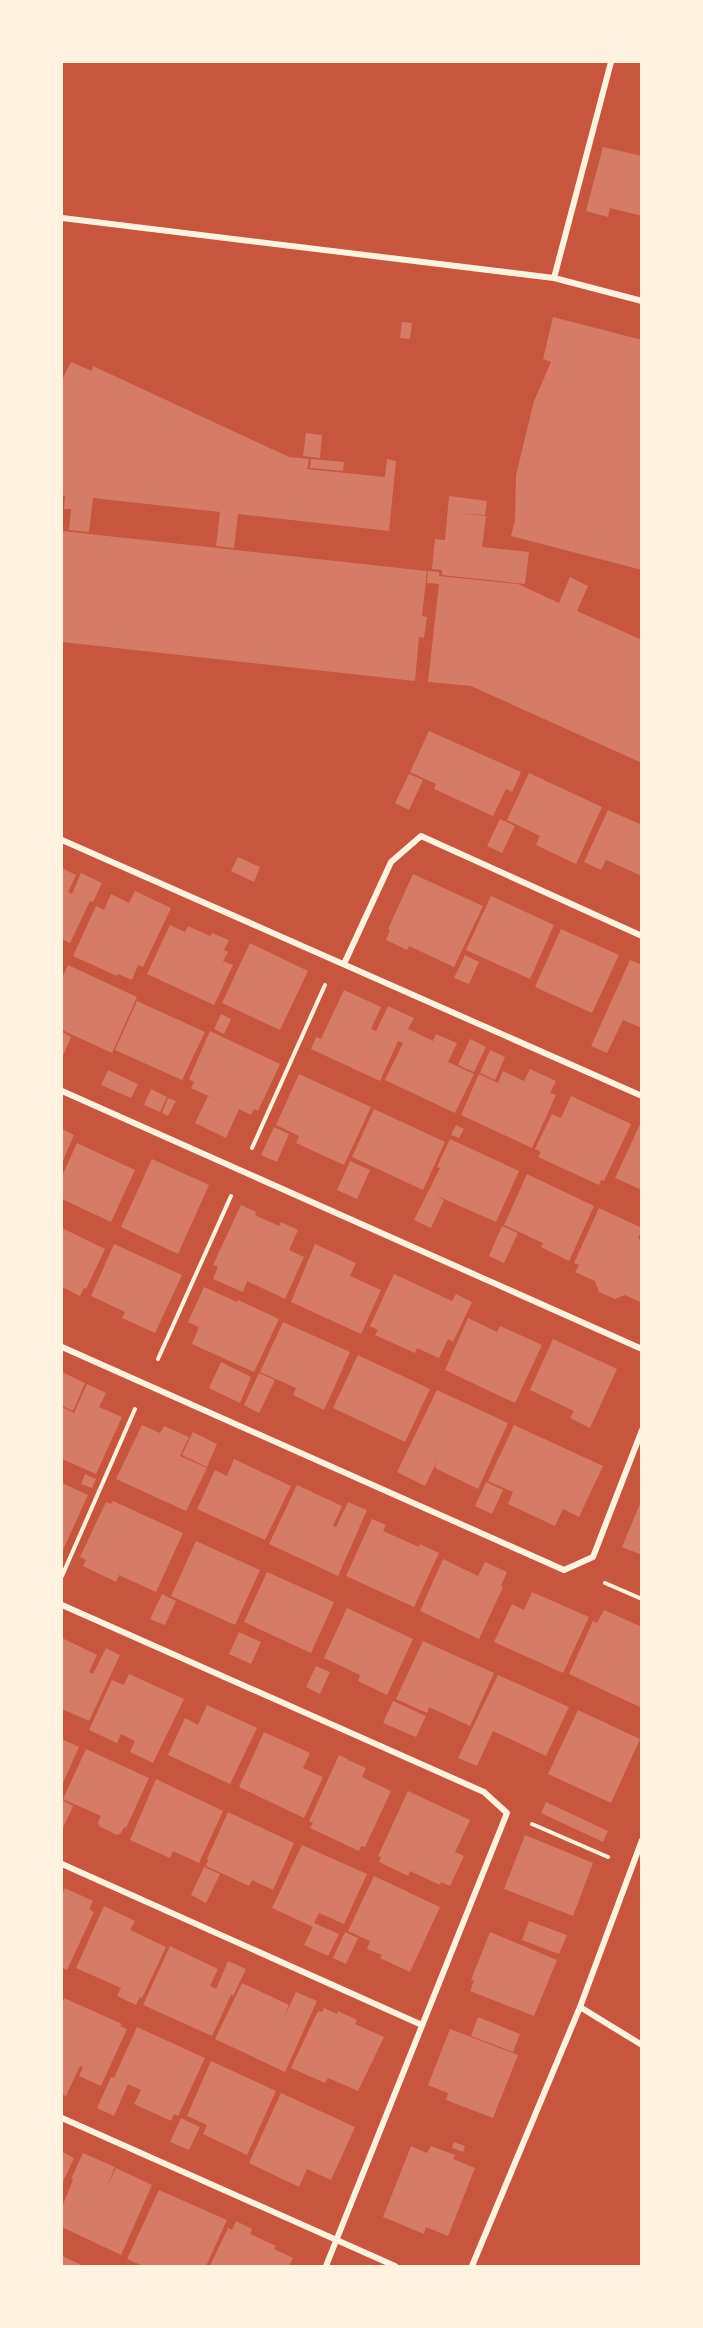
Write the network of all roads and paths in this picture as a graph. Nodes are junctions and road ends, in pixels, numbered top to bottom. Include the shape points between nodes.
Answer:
1 (611, 62) edge
2 (62, 218) edge
3 (554, 278) junction
4 (642, 301) edge
5 (62, 840) edge
6 (642, 936) edge
7 (335, 960) junction
8 (344, 964) junction
9 (62, 1091) edge
10 (642, 1096) edge
11 (242, 1171) junction
12 (62, 1347) edge
13 (642, 1349) edge
14 (147, 1384) junction
15 (642, 1431) edge
16 (62, 1576) edge
17 (62, 1605) edge
18 (507, 1813) junction
19 (642, 1840) edge
20 (608, 1857) dead end
21 (62, 1864) edge
22 (580, 2007) junction
23 (422, 2025) junction
24 (642, 2045) edge
25 (62, 2118) edge
26 (336, 2240) junction
27 (326, 2266) edge
28 (395, 2266) edge
29 (472, 2266) edge

1 - 3 street
2 - 3 street
3 - 4 street
5 - 7 street
6 - 8 street via 421,837 391,861
7 - 8 street
7 - 11 path
8 - 10 street
9 - 11 street
11 - 13 street
11 - 14 path
12 - 14 street
14 - 15 street via 564,1570 593,1557
14 - 16 path
17 - 18 street via 484,1792
18 - 20 path
18 - 23 street
19 - 22 street
21 - 23 street
22 - 24 street
22 - 29 street
23 - 26 street
25 - 26 street
26 - 27 street
26 - 28 street

